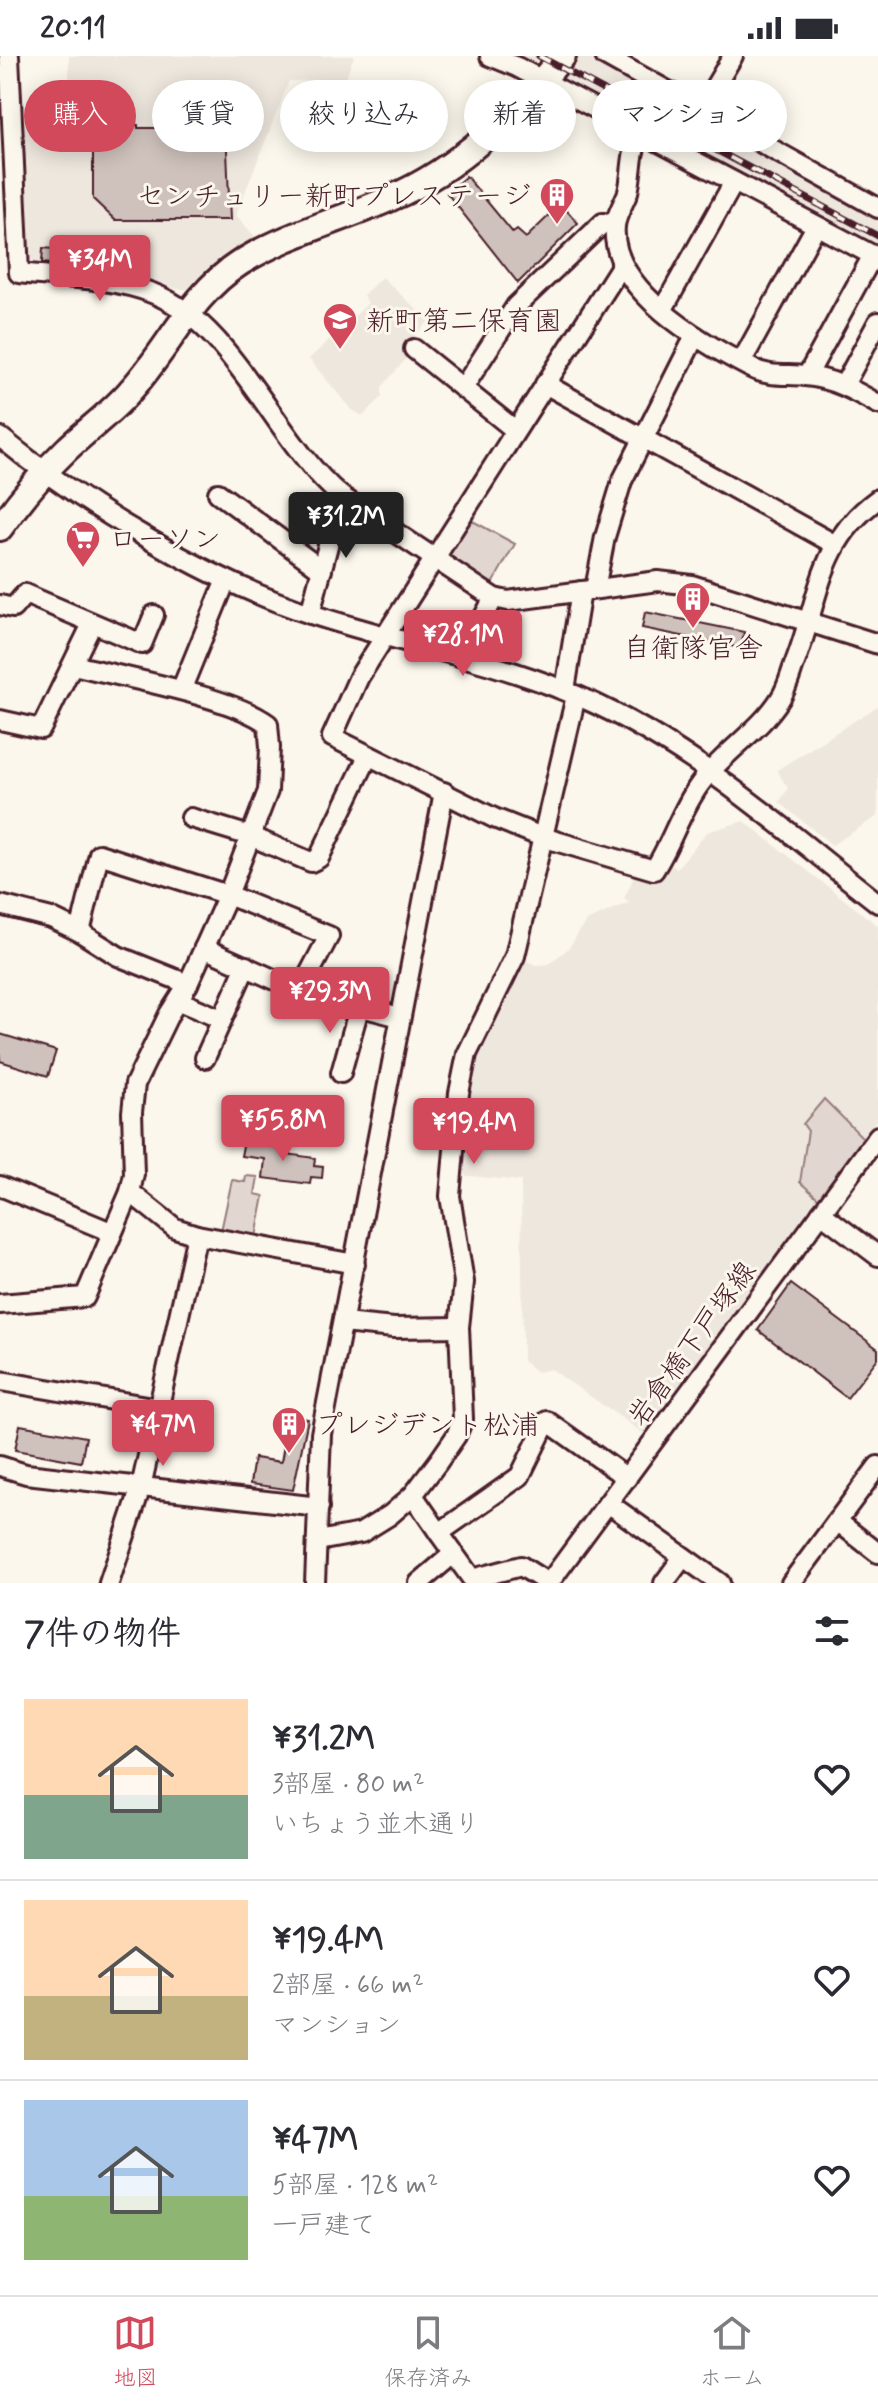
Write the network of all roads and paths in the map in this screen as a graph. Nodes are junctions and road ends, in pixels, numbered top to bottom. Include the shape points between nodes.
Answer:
1 (9, 56) edge
2 (490, 56) edge
3 (563, 56) edge
4 (605, 56) edge
5 (733, 56) edge
6 (540, 80) edge
7 (543, 80) edge
8 (648, 80) edge
9 (719, 80) edge
10 (6, 131) edge
11 (465, 152) edge
12 (634, 152) edge
13 (677, 152) edge
14 (777, 152) edge
15 (734, 182) junction
16 (878, 208) edge
17 (615, 224) junction
18 (816, 226) junction
19 (8, 238) edge
20 (876, 256) edge
21 (621, 266) junction
22 (663, 309) junction
23 (188, 310) junction
24 (878, 322) edge
25 (695, 336) junction
26 (414, 349) dead end
27 (742, 361) junction
28 (807, 376) junction
29 (545, 384) junction
30 (844, 385) junction
31 (463, 388) junction
32 (878, 404) edge
33 (515, 430) junction
34 (0, 437) edge
35 (644, 440) junction
36 (44, 473) junction
37 (218, 493) dead end
38 (341, 496) junction
39 (878, 499) edge
40 (0, 528) edge
41 (834, 544) junction
42 (435, 558) junction
43 (322, 570) junction
44 (226, 580) junction
45 (588, 590) junction
46 (494, 598) junction
47 (0, 605) edge
48 (310, 614) junction
49 (154, 615) dead end
50 (92, 624) junction
51 (810, 624) junction
52 (384, 636) junction
53 (878, 644) edge
54 (462, 656) junction
55 (74, 665) junction
56 (184, 683) dead end
57 (571, 693) junction
58 (0, 720) edge
59 (368, 756) junction
60 (710, 772) junction
61 (444, 792) junction
62 (191, 818) dead end
63 (250, 836) junction
64 (542, 837) junction
65 (228, 895) junction
66 (878, 903) edge
67 (0, 905) edge
68 (80, 932) junction
69 (204, 948) junction
70 (246, 966) junction
71 (300, 991) junction
72 (184, 993) junction
73 (359, 1008) junction
74 (400, 1017) junction
75 (221, 1019) junction
76 (205, 1058) dead end
77 (341, 1073) dead end
78 (878, 1136) edge
79 (0, 1186) edge
80 (130, 1192) junction
81 (821, 1213) junction
82 (111, 1232) junction
83 (197, 1235) junction
84 (878, 1256) edge
85 (355, 1264) junction
86 (0, 1304) edge
87 (343, 1323) junction
88 (459, 1327) junction
89 (0, 1385) edge
90 (158, 1408) junction
91 (0, 1466) edge
92 (878, 1466) edge
93 (627, 1478) junction
94 (141, 1487) junction
95 (413, 1495) junction
96 (608, 1503) junction
97 (319, 1507) junction
98 (837, 1521) junction
99 (439, 1533) junction
100 (318, 1541) junction
101 (878, 1553) edge
102 (453, 1554) junction
103 (683, 1557) junction
104 (471, 1581) edge
105 (109, 1583) edge
106 (315, 1583) edge
107 (419, 1583) edge
108 (549, 1583) edge
109 (664, 1583) edge
110 (720, 1583) edge
111 (791, 1583) edge

1 - 10 street
2 - 6 street
3 - 7 main road
4 - 8 street
5 - 9 street
10 - 19 street
11 - 23 main road via 394,197 257,253 222,276
12 - 17 street via 628,191
13 - 15 street
14 - 16 street
15 - 18 street
15 - 22 street
17 - 21 street
17 - 31 street via 603,223 524,298
18 - 20 street
18 - 27 street
19 - 23 street via 19,273 100,281 150,292
20 - 28 street
21 - 22 street via 647,299
21 - 29 street
22 - 25 street
23 - 36 main road via 129,393
23 - 38 street via 292,443
24 - 30 street
25 - 27 street
25 - 35 street
26 - 31 street
27 - 28 street via 778,375
28 - 30 street
29 - 33 street
29 - 35 street
30 - 32 street
31 - 33 street
33 - 42 street
34 - 36 street
35 - 41 street
35 - 45 street via 622,481
36 - 40 main road
36 - 44 street
37 - 43 street
38 - 42 street
38 - 43 street
39 - 41 street via 855,516
41 - 51 street
42 - 46 street
42 - 52 street
43 - 48 street
44 - 48 street
44 - 56 street
45 - 46 street via 508,601
45 - 51 street via 658,581 692,585
45 - 57 street
46 - 54 street
47 - 50 street via 13,608 25,594
48 - 52 street
49 - 50 street via 142,644
50 - 55 street
51 - 53 street
51 - 60 street via 782,698
52 - 54 street
52 - 59 street via 332,737
54 - 57 street
55 - 58 street via 41,729
55 - 63 street via 209,699 268,724 268,791
57 - 60 street
57 - 64 street
59 - 61 street
59 - 63 street via 319,858 311,862
60 - 64 street via 676,823 654,870
60 - 66 street
61 - 64 street
61 - 74 street
62 - 63 street
63 - 65 street
64 - 88 street via 515,956 467,1054 459,1093 450,1196 464,1282
65 - 68 street via 99,854
65 - 69 street
65 - 71 street via 329,936
67 - 68 street
68 - 72 street
69 - 70 street
69 - 72 street
70 - 71 street
70 - 75 street
71 - 73 street
72 - 75 street
72 - 80 street via 135,1084
73 - 74 street
73 - 77 street
74 - 85 street
75 - 76 street
78 - 81 street, 岩倉橋下戸塚線
79 - 82 street
80 - 82 street
80 - 83 street via 175,1228
81 - 84 street
81 - 93 street, 岩倉橋下戸塚線
82 - 86 street via 85,1297
83 - 85 street
83 - 90 street
85 - 87 street
87 - 88 street
87 - 97 street via 321,1434
88 - 95 street via 463,1419
89 - 90 street
90 - 94 street
91 - 94 street via 26,1474
92 - 98 street
93 - 96 street, 岩倉橋下戸塚線
93 - 99 street via 547,1421 520,1476
94 - 97 street
94 - 105 street
95 - 99 street
95 - 100 street via 361,1533
96 - 103 street
96 - 108 street, 岩倉橋下戸塚線
97 - 100 street
98 - 101 street
98 - 111 street
99 - 102 street
100 - 106 street
102 - 104 street
102 - 107 street
103 - 109 street
103 - 110 street
104 - 108 street via 521,1566

